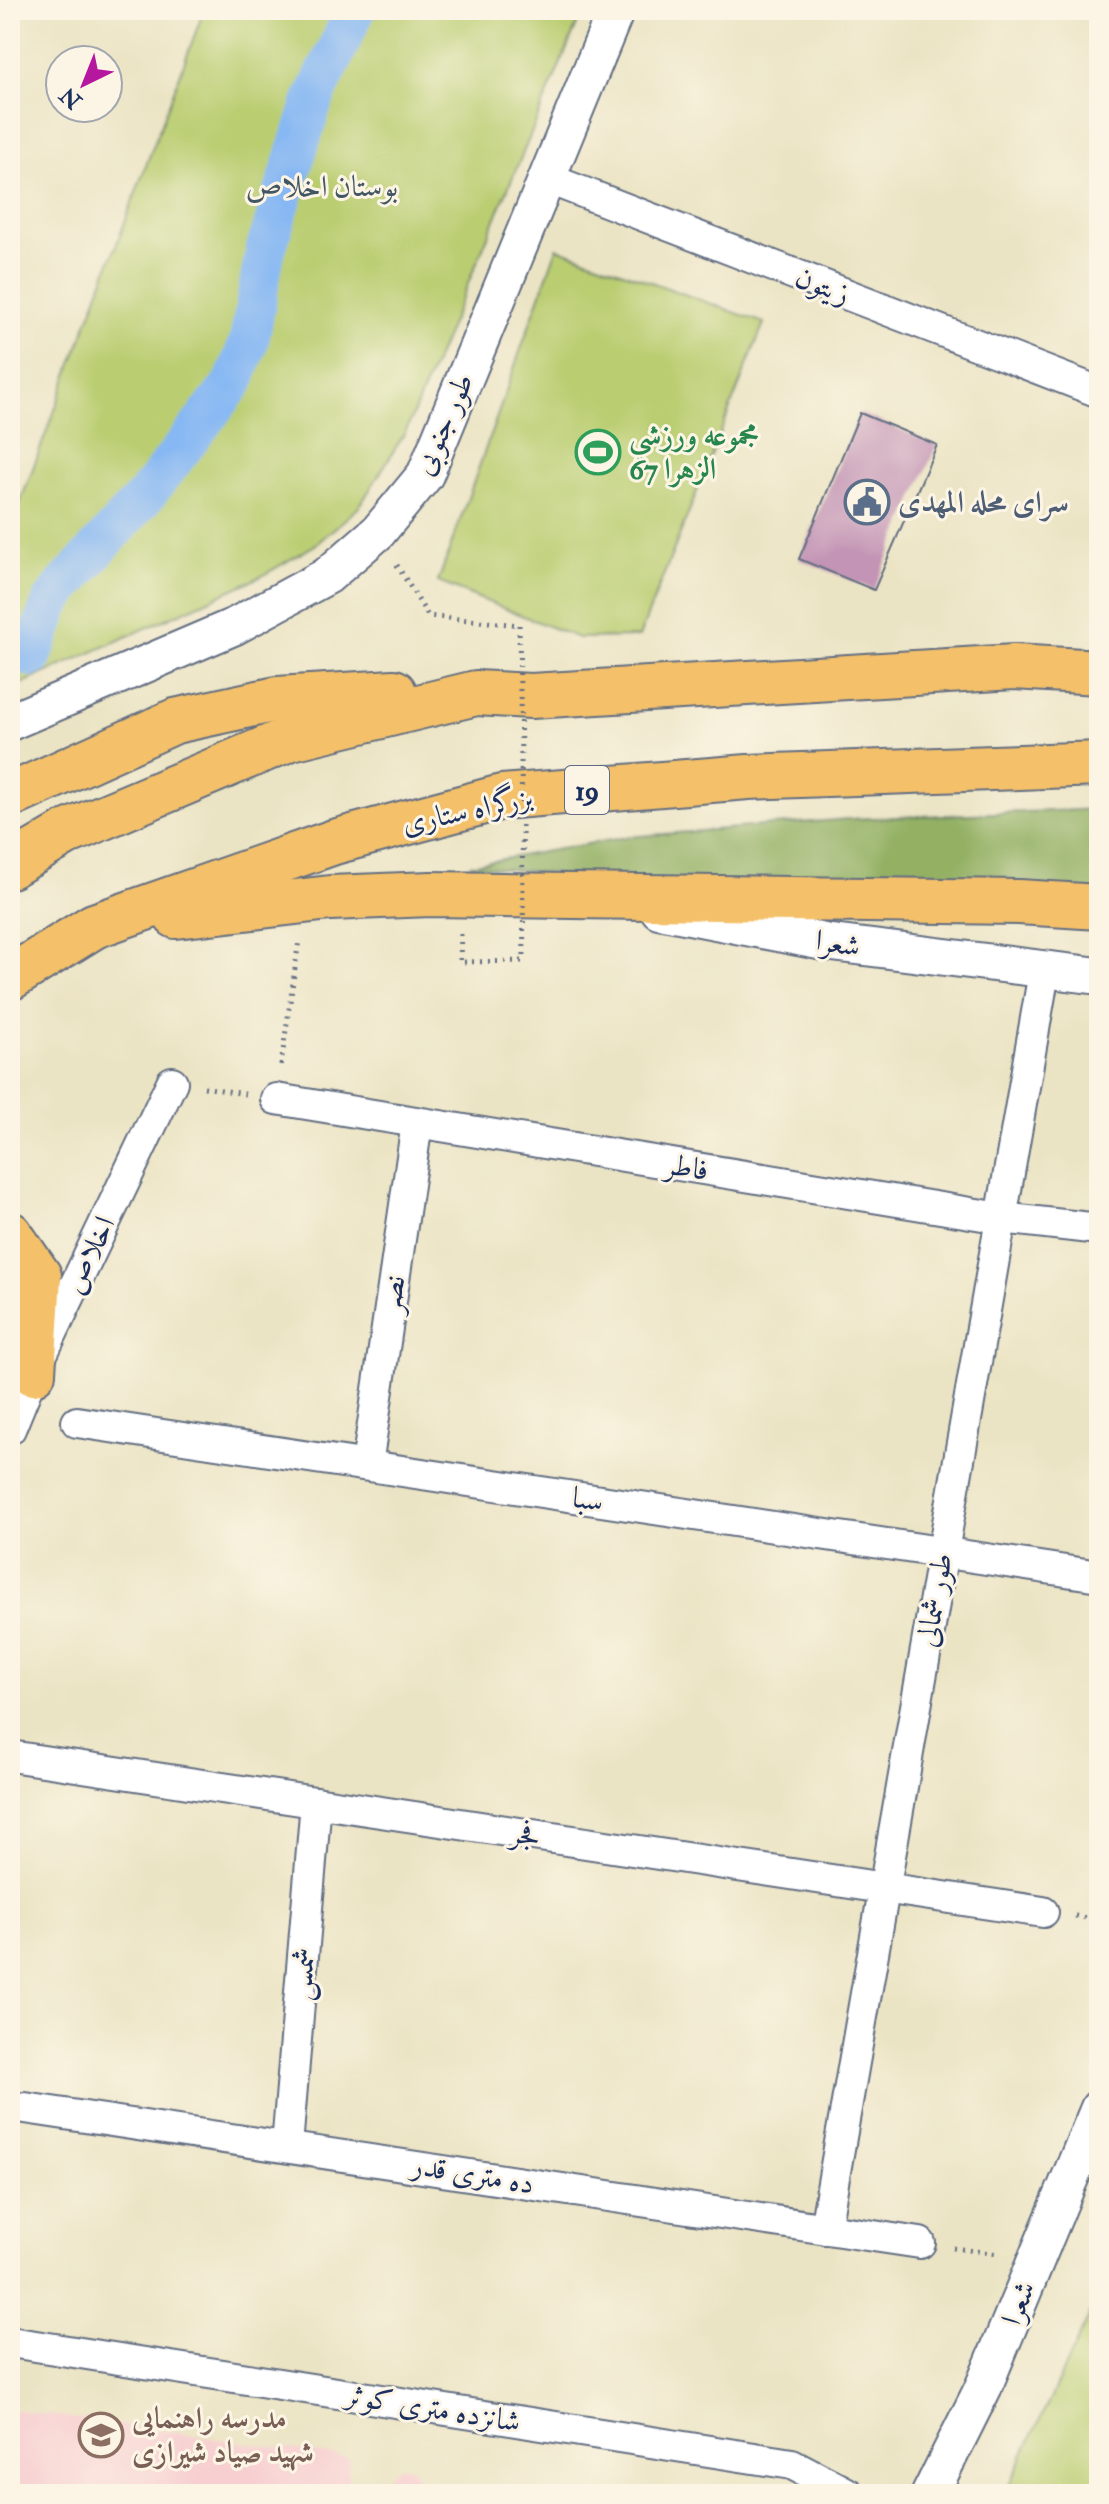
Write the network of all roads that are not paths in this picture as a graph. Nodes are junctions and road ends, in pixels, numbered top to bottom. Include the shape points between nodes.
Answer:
1 (616, 10) edge
2 (546, 178) junction
3 (1099, 392) edge
4 (1099, 648) edge
5 (1014, 667) junction
6 (1099, 672) edge
7 (476, 693) junction
8 (10, 722) edge
9 (1099, 764) edge
10 (10, 796) edge
11 (10, 866) edge
12 (578, 895) junction
13 (1099, 907) edge
14 (94, 926) junction
15 (1044, 972) junction
16 (1099, 976) edge
17 (10, 978) edge
18 (172, 1082) road end
19 (276, 1099) road end
20 (417, 1123) junction
21 (1001, 1218) junction
22 (1099, 1229) edge
23 (10, 1234) edge
24 (33, 1373) junction
25 (77, 1422) dead end
26 (10, 1429) edge
27 (367, 1465) junction
28 (942, 1553) junction
29 (1099, 1576) edge
30 (10, 1756) edge
31 (316, 1802) junction
32 (884, 1888) junction
33 (1043, 1912) dead end
34 (25, 2108) dead end
35 (1099, 2108) edge
36 (287, 2146) junction
37 (825, 2229) junction
38 (920, 2243) road end
39 (10, 2342) edge
40 (849, 2494) edge
41 (930, 2494) edge

1 - 2 street, طور جنوبی
2 - 3 street, زیتون
2 - 8 street, طور جنوبی via 425,475 378,532 327,576 235,626
4 - 5 highway
5 - 6 highway
5 - 7 highway via 531,696
7 - 10 highway via 277,699 175,721
7 - 11 highway via 291,738 68,832
9 - 14 highway, بزرگراه ستاری / 19 via 748,777 502,797 334,842
12 - 13 highway
12 - 14 highway via 330,898
12 - 15 street, شعرا via 824,942
14 - 17 highway, بزرگراه ستاری / 19
15 - 16 street, شعرا
15 - 21 street, طور شمالی
18 - 24 street, اخلاص
19 - 20 street, فاطر
20 - 21 street, فاطر
20 - 27 street, نصر
21 - 22 street, فاطر
21 - 28 street, طور شمالی
23 - 24 highway via 39,1276
24 - 26 street, اخلاص
25 - 27 street, سبا
27 - 28 street, سبا
28 - 29 street, سبا
28 - 32 street, طور شمالی
30 - 31 street, فجر
31 - 32 street, فجر
31 - 36 street, شمس
32 - 33 street, فجر
32 - 37 street, طور شمالی
34 - 36 street, ده متری قدر
35 - 41 street, شعرا via 983,2388
36 - 37 street, ده متری قدر
37 - 38 street, ده متری قدر
39 - 40 street, شانزده متری کوثر via 792,2464

